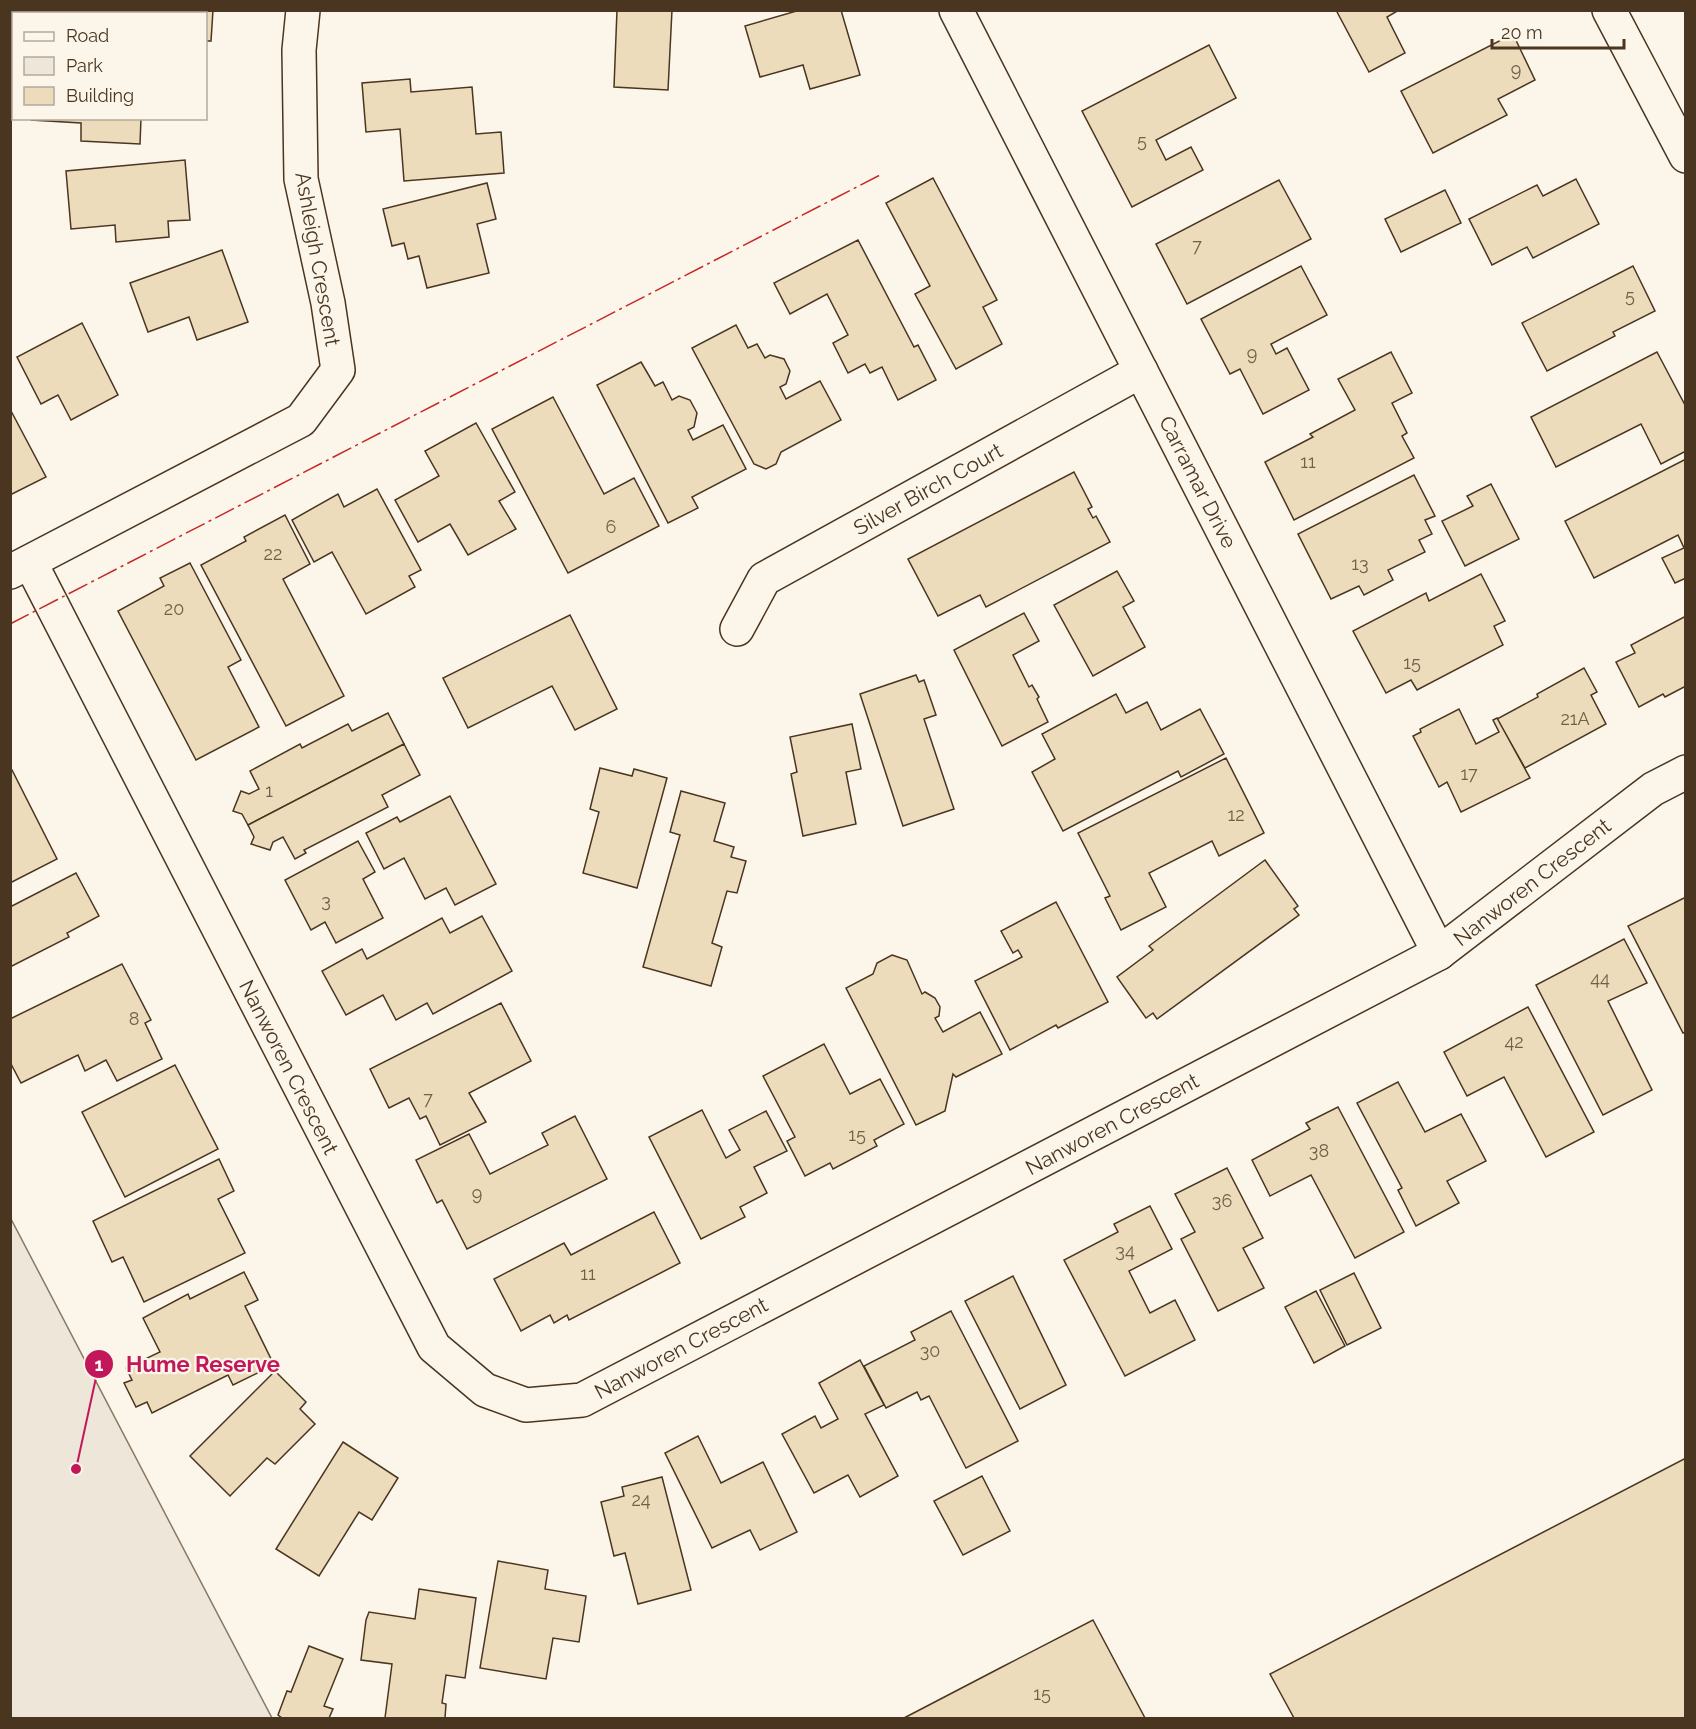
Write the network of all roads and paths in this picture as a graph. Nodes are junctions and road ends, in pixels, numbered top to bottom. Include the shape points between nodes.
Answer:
1 (303, 10) edge
2 (956, 10) edge
3 (1609, 10) edge
4 (1686, 156) edge
5 (1141, 371) junction
6 (20, 567) edge
7 (737, 629) dead end
8 (1686, 772) edge
9 (1439, 953) junction

1 - 6 street, Ashleigh Crescent via 299,50 301,179 338,370 301,420
2 - 5 street, Carramar Drive
3 - 4 street
5 - 7 street, Silver Birch Court via 764,579
5 - 9 street, Carramar Drive
6 - 9 street, Nanworen Crescent via 434,1347 486,1390 526,1405 582,1400
8 - 9 street, Nanworen Crescent via 1653,789

